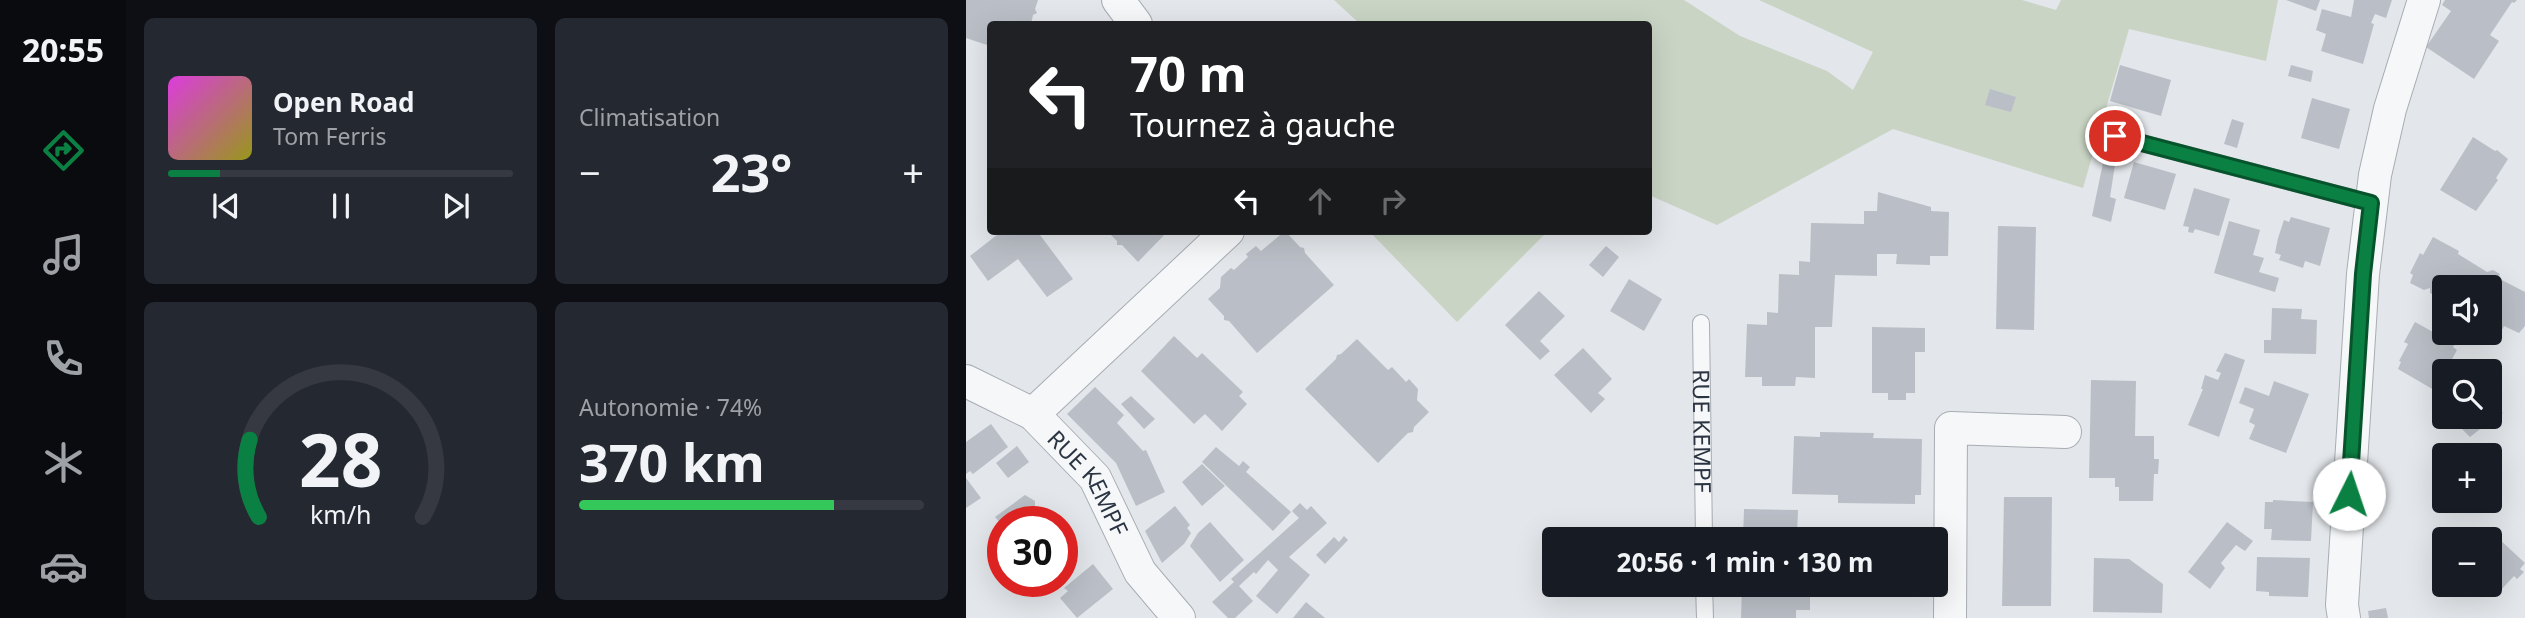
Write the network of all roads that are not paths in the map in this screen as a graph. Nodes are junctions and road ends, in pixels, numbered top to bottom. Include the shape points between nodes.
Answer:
1 (1118, 0) edge
2 (2424, 0) edge
3 (1134, 21) edge
4 (2115, 136) dead end
5 (2371, 203) junction
6 (1224, 235) edge
7 (1700, 323) dead end
8 (966, 381) edge
9 (1033, 414) junction
10 (2066, 432) dead end
11 (1703, 527) edge
12 (1704, 597) edge
13 (1179, 618) edge
14 (1705, 618) edge
15 (1950, 618) edge
16 (2344, 618) edge

1 - 3 street
2 - 5 street via 2390,109
4 - 5 lane
5 - 16 street
6 - 9 street
7 - 11 lane, RUE KEMPF
8 - 9 street, RUE KEMPF
9 - 13 street, RUE KEMPF via 1095,478 1140,572
10 - 15 street via 1951,428
12 - 14 lane

